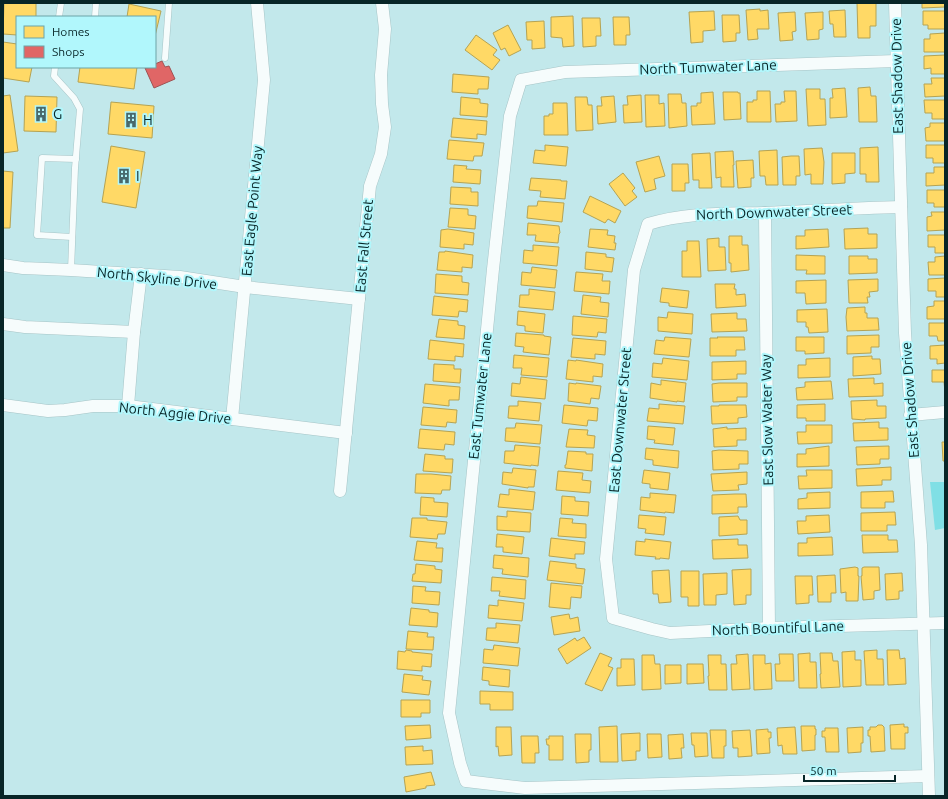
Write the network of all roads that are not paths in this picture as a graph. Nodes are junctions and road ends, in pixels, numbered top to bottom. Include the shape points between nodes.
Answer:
1 (61, 3) edge
2 (96, 3) edge
3 (169, 3) edge
4 (257, 3) edge
5 (382, 3) edge
6 (895, 3) edge
7 (59, 16) edge
8 (95, 16) edge
9 (165, 58) dead end
10 (896, 61) junction
11 (54, 68) edge
12 (521, 80) joint
13 (76, 159) junction
14 (901, 207) junction
15 (765, 213) junction
16 (648, 224) joint
17 (72, 237) junction
18 (3, 265) edge
19 (71, 270) junction
20 (141, 274) junction
21 (245, 287) junction
22 (359, 299) junction
23 (3, 324) edge
24 (134, 332) junction
25 (3, 405) edge
26 (128, 406) junction
27 (945, 412) edge
28 (910, 415) junction
29 (232, 419) junction
30 (346, 433) junction
31 (340, 491) dead end
32 (612, 618) joint
33 (945, 623) edge
34 (923, 624) junction
35 (769, 628) junction
36 (928, 776) junction
37 (929, 796) edge

1 - 7 lane
2 - 8 lane
3 - 9 lane
4 - 21 street, East Eagle Point Way via 264,80
5 - 22 street, East Fall Street via 385,29 381,75 385,127 381,154 370,186
6 - 10 street, East Shadow Drive
10 - 12 street, North Tumwater Lane via 566,72
10 - 14 street, East Shadow Drive
11 - 13 lane via 54,76 74,98 80,109
12 - 36 street, East Tumwater Lane via 510,116 449,713 466,781 526,788
13 - 17 lane
13 - 17 lane via 42,158 38,235
14 - 15 street, North Downwater Street
14 - 28 street, East Shadow Drive
15 - 16 street, North Downwater Street via 704,214 667,218
15 - 35 street, East Slow Water Way
16 - 32 street, East Downwater Street via 634,270 606,559
17 - 19 lane
18 - 19 street, North Skyline Drive
19 - 20 street, North Skyline Drive
20 - 21 street, North Skyline Drive
20 - 24 street
21 - 22 street, North Skyline Drive
21 - 29 street, East Eagle Point Way
22 - 30 street, East Fall Street
23 - 24 street
24 - 26 street
25 - 26 street, North Aggie Drive via 48,411 93,406
26 - 29 street, North Aggie Drive
27 - 28 street
28 - 34 street, East Shadow Drive via 921,545
29 - 30 street, North Aggie Drive
30 - 31 street, East Fall Street
32 - 35 street, North Bountiful Lane via 670,633
33 - 34 street, North Bountiful Lane
34 - 35 street, North Bountiful Lane
34 - 36 street, East Shadow Drive
36 - 37 street, East Shadow Drive

